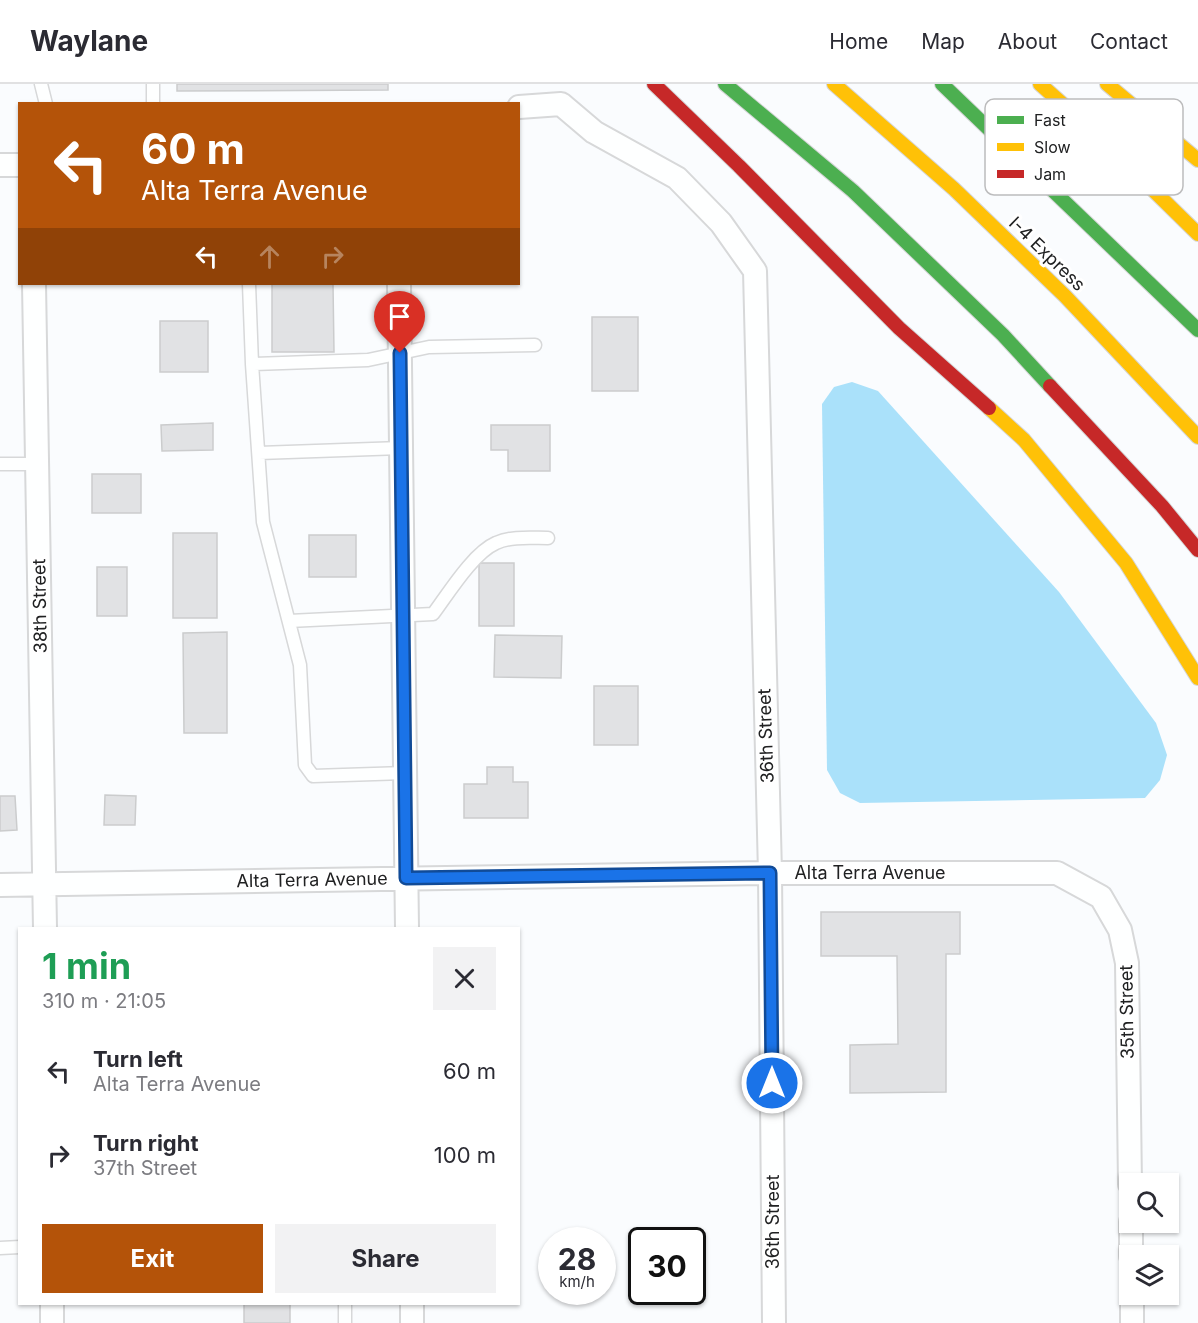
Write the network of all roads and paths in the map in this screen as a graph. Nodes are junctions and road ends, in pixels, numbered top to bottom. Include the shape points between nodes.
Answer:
1 (41, 84) edge
2 (153, 84) edge
3 (654, 84) edge
4 (725, 84) edge
5 (834, 84) edge
6 (942, 84) edge
7 (1040, 84) edge
8 (1107, 84) edge
9 (1057, 99) edge
10 (1125, 99) edge
11 (46, 102) edge
12 (153, 102) edge
13 (520, 107) edge
14 (985, 125) edge
15 (1183, 147) edge
16 (1198, 160) edge
17 (0, 165) edge
18 (18, 165) edge
19 (1058, 195) edge
20 (1158, 195) edge
21 (1198, 234) edge
22 (34, 285) edge
23 (249, 285) edge
24 (399, 285) edge
25 (1198, 330) edge
26 (535, 345) dead end
27 (400, 353) junction
28 (252, 364) junction
29 (1198, 437) edge
30 (401, 448) junction
31 (259, 453) junction
32 (0, 464) edge
33 (37, 464) junction
34 (548, 537) dead end
35 (1198, 550) edge
36 (403, 615) junction
37 (289, 621) junction
38 (1198, 678) edge
39 (405, 774) junction
40 (770, 873) junction
41 (1057, 873) joint
42 (406, 878) junction
43 (45, 884) junction
44 (0, 885) edge
45 (45, 927) edge
46 (407, 927) edge
47 (1130, 1173) edge
48 (18, 1247) edge
49 (0, 1248) edge
50 (52, 1305) edge
51 (345, 1305) edge
52 (412, 1305) edge
53 (1132, 1305) edge
54 (52, 1323) edge
55 (345, 1323) edge
56 (412, 1323) edge
57 (774, 1323) edge
58 (1132, 1323) edge

1 - 11 lane
2 - 12 lane
3 - 38 highway via 899,328 1024,440 1126,563
4 - 35 highway via 853,191 1004,335
5 - 29 highway, I-4 Express via 954,189 1065,296
6 - 14 highway
7 - 9 highway
8 - 10 highway
13 - 40 street, 36th Street via 561,104 594,132 677,178 721,223 755,271
15 - 16 highway
17 - 18 street
19 - 25 highway
20 - 21 highway
22 - 33 street, 38th Street
23 - 28 lane
24 - 27 street
26 - 27 lane via 429,347
27 - 28 lane via 368,360
27 - 30 street
28 - 31 lane
30 - 31 lane
30 - 36 street
31 - 37 lane via 263,522
32 - 33 lane
33 - 43 street, 38th Street
34 - 36 lane via 496,543 483,551 434,614
36 - 37 lane
36 - 39 street
37 - 39 lane via 300,665 305,765 313,776
39 - 42 street
40 - 41 street, Alta Terra Avenue
40 - 42 street, Alta Terra Avenue
40 - 57 street, 36th Street
41 - 47 street, 35th Street via 1101,897 1120,930 1128,963
42 - 43 street, Alta Terra Avenue
42 - 46 street
43 - 44 street, Alta Terra Avenue
43 - 45 street, 38th Street
48 - 49 lane
50 - 54 street
51 - 55 lane
52 - 56 street
53 - 58 street

